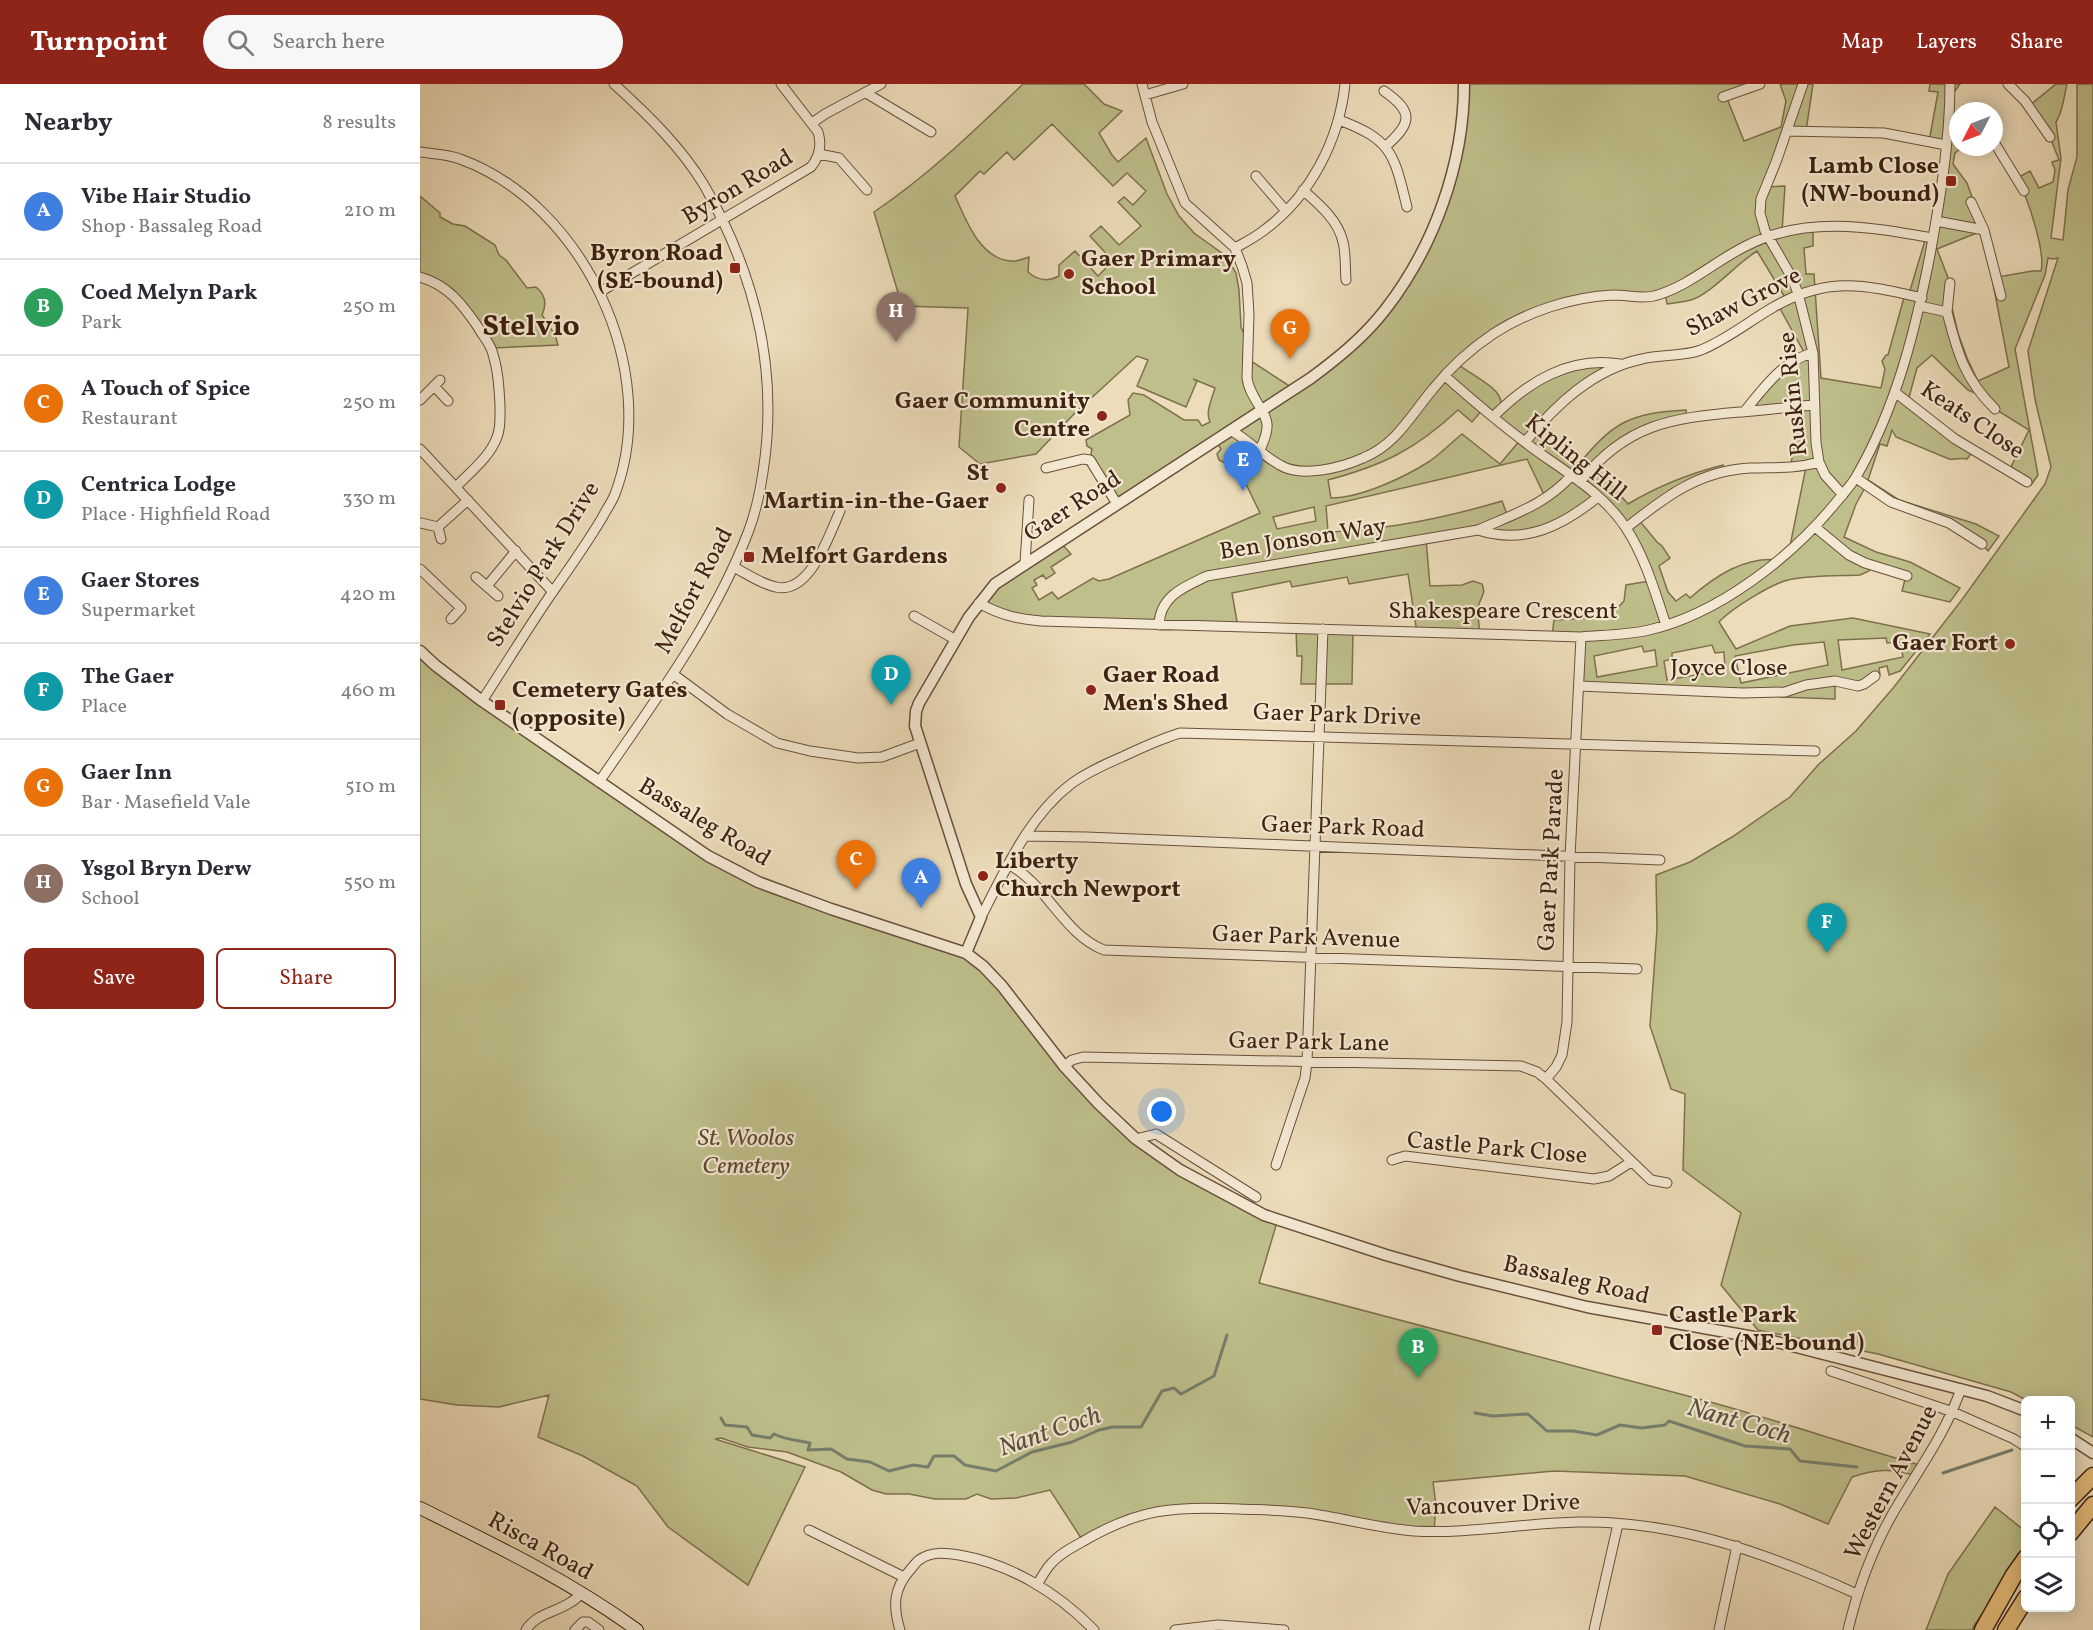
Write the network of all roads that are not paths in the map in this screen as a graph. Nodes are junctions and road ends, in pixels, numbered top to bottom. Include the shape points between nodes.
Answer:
1 (614, 84) edge
2 (781, 84) edge
3 (881, 84) edge
4 (1142, 84) edge
5 (1183, 84) edge
6 (1345, 84) edge
7 (1464, 84) edge
8 (1760, 84) edge
9 (1803, 84) edge
10 (1950, 84) edge
11 (2008, 84) edge
12 (1384, 90) dead end
13 (866, 93) junction
14 (1145, 95) junction
15 (1723, 97) dead end
16 (1952, 102) edge
17 (1339, 120) junction
18 (812, 123) junction
19 (1787, 131) junction
20 (931, 132) dead end
21 (1949, 133) edge
22 (2050, 137) dead end
23 (1946, 145) junction
24 (1386, 146) junction
25 (420, 152) edge
26 (819, 154) junction
27 (2003, 156) edge
28 (1256, 176) dead end
29 (867, 190) dead end
30 (1304, 190) junction
31 (2024, 191) dead end
32 (1971, 202) dead end
33 (1407, 207) dead end
34 (1287, 211) junction
35 (722, 221) junction
36 (1936, 221) junction
37 (1984, 230) junction
38 (1768, 237) junction
39 (1933, 238) junction
40 (1235, 248) junction
41 (420, 277) edge
42 (1346, 280) dead end
43 (1950, 284) dead end
44 (600, 292) junction
45 (1798, 293) junction
46 (2001, 296) dead end
47 (1921, 302) junction
48 (1947, 312) junction
49 (1813, 353) junction
50 (1620, 364) junction
51 (1445, 376) junction
52 (1896, 393) junction
53 (420, 400) edge
54 (448, 400) dead end
55 (1815, 405) junction
56 (1995, 409) dead end
57 (1262, 411) junction
58 (1744, 412) junction
59 (1493, 417) junction
60 (1232, 431) junction
61 (1525, 442) junction
62 (420, 449) edge
63 (1260, 450) junction
64 (1819, 462) junction
65 (1046, 468) dead end
66 (1572, 475) junction
67 (1856, 478) junction
68 (1580, 482) junction
69 (2026, 482) dead end
70 (456, 487) junction
71 (1843, 495) junction
72 (1598, 497) junction
73 (468, 500) junction
74 (1029, 500) dead end
75 (1117, 504) junction
76 (840, 511) dead end
77 (422, 523) dead end
78 (1815, 527) junction
79 (438, 528) junction
80 (1626, 528) junction
81 (1478, 530) junction
82 (441, 539) dead end
83 (1982, 544) dead end
84 (516, 551) junction
85 (1025, 563) junction
86 (734, 567) junction
87 (420, 570) edge
88 (1907, 576) dead end
89 (476, 577) dead end
90 (487, 586) junction
91 (553, 592) junction
92 (498, 596) dead end
93 (979, 603) junction
94 (914, 616) dead end
95 (450, 619) dead end
96 (1159, 625) junction
97 (1666, 625) junction
98 (1323, 629) junction
99 (1581, 637) junction
100 (956, 640) junction
101 (420, 651) edge
102 (673, 674) junction
103 (1875, 676) dead end
104 (1579, 686) junction
105 (482, 701) junction
106 (1320, 737) junction
107 (920, 743) junction
108 (1577, 745) junction
109 (1815, 751) dead end
110 (599, 782) junction
111 (1025, 836) junction
112 (1314, 847) junction
113 (1570, 857) junction
114 (1660, 860) dead end
115 (1008, 864) junction
116 (981, 917) junction
117 (966, 953) junction
118 (1312, 958) junction
119 (1567, 967) junction
120 (1637, 969) dead end
121 (1307, 1062) junction
122 (1064, 1066) junction
123 (1549, 1081) junction
124 (1136, 1139) junction
125 (1392, 1160) dead end
126 (1631, 1162) junction
127 (1276, 1165) dead end
128 (1667, 1183) dead end
129 (1256, 1197) dead end
130 (1831, 1371) dead end
131 (1961, 1389) junction
132 (2021, 1409) edge
133 (1953, 1412) junction
134 (2075, 1441) edge
135 (2021, 1444) edge
136 (2093, 1453) edge
137 (2093, 1476) edge
138 (2075, 1494) edge
139 (2093, 1505) edge
140 (420, 1508) edge
141 (1618, 1524) junction
142 (2075, 1527) edge
143 (809, 1530) dead end
144 (1737, 1546) junction
145 (2021, 1564) edge
146 (904, 1577) junction
147 (1037, 1585) junction
148 (582, 1593) junction
149 (1857, 1594) junction
150 (2021, 1605) edge
151 (526, 1630) edge
152 (575, 1630) edge
153 (599, 1630) edge
154 (637, 1630) edge
155 (900, 1630) edge
156 (1094, 1630) edge
157 (1175, 1630) edge
158 (1284, 1630) edge
159 (1594, 1630) edge
160 (1719, 1630) edge
161 (1848, 1630) edge
162 (1983, 1630) edge
163 (2006, 1630) edge

1 - 35 street, Melfort Road via 685,159
2 - 18 street, Byron Road
3 - 13 street
4 - 14 street
5 - 14 street
6 - 17 street
7 - 57 street, Gaer Road via 1456,159 1444,202 1410,275 1384,311 1346,350
8 - 15 street
9 - 19 street, Ruskin Rise
10 - 16 street, Shakespeare Crescent
11 - 22 street
12 - 24 street via 1396,99 1405,116 1402,131
13 - 18 street
13 - 20 street
14 - 40 street via 1185,203
17 - 24 street via 1363,129
17 - 30 street via 1316,173
18 - 26 street, Byron Road via 820,139
19 - 23 street via 1884,133
19 - 38 street, Ruskin Rise via 1761,200 1760,213
21 - 23 street, Shakespeare Crescent
23 - 36 street, Shakespeare Crescent
24 - 33 street
25 - 44 street, Stelvio Park Drive via 458,158 507,183 558,227
26 - 29 street via 839,158
26 - 35 street, Byron Road via 806,171
27 - 31 street
28 - 34 street
30 - 34 street
30 - 42 street via 1337,226 1343,242
32 - 37 street
34 - 40 street via 1263,232
35 - 44 street, Byron Road
35 - 86 street, Melfort Road via 757,310 769,393 759,496
36 - 37 street
36 - 39 street, Shakespeare Crescent
37 - 46 street
38 - 39 street via 1793,229 1830,225
38 - 45 street, Ruskin Rise
38 - 51 street via 1652,297 1587,298 1520,319 1493,334
39 - 47 street, Shakespeare Crescent
40 - 57 street via 1247,283 1246,378
41 - 70 street via 431,280 458,300 491,348 496,368 498,435 492,449
43 - 48 street
44 - 91 street, Stelvio Park Drive via 618,339 626,377 625,458 615,495
45 - 47 street, Shaw Grove via 1835,285 1860,285
45 - 49 street, Ruskin Rise
45 - 50 street, Shaw Grove via 1715,344 1683,355
47 - 48 street, Shaw Grove
47 - 52 street, Shakespeare Crescent
48 - 56 street via 1964,368
49 - 55 street, Ruskin Rise
49 - 58 street via 1791,362
50 - 59 street, Shaw Grove via 1595,361 1558,369 1518,393
50 - 61 street, Shaw Grove via 1581,387
51 - 59 street, Kipling Hill
51 - 63 street via 1404,428 1363,458 1324,469 1292,471
52 - 67 street, Shakespeare Crescent
52 - 69 street, Keats Close via 1955,439
53 - 54 street via 437,383
55 - 58 street
55 - 64 street, Ruskin Rise
57 - 60 street, Gaer Road
57 - 63 street via 1268,426
58 - 68 street via 1698,415 1642,430 1604,456
59 - 61 street, Kipling Hill
60 - 63 street
60 - 75 street, Gaer Road
61 - 66 street, Kipling Hill
62 - 70 street
64 - 71 street, Ruskin Rise
64 - 80 street via 1713,475 1679,488
65 - 75 street via 1090,460
66 - 68 street, Kipling Hill
66 - 81 street, Ben Jonson Way via 1538,504
67 - 71 street, Shakespeare Crescent
67 - 83 street via 1891,502 1949,523
68 - 72 street, Kipling Hill
70 - 73 street
71 - 78 street, Shakespeare Crescent
72 - 80 street, Kipling Hill
72 - 81 street, Ben Jonson Way via 1547,529 1510,536
73 - 79 street
73 - 84 street
74 - 85 street
75 - 85 street, Gaer Road
76 - 86 street via 818,557 798,584 777,588
77 - 79 street
78 - 88 street via 1849,555
78 - 97 street, Shakespeare Crescent via 1790,552 1737,590
79 - 82 street
80 - 97 street, Kipling Hill
81 - 96 street, Ben Jonson Way via 1207,576 1183,588 1162,606
84 - 90 street
84 - 91 street
85 - 93 street, Gaer Road via 995,584
86 - 102 street, Melfort Road
87 - 95 street via 461,608
89 - 90 street
90 - 92 street
91 - 105 street, Stelvio Park Drive
93 - 96 street, Shakespeare Crescent via 997,614 1017,619
93 - 100 street, Gaer Road
94 - 100 street
96 - 98 street, Shakespeare Crescent
97 - 99 street, Shakespeare Crescent
98 - 99 street, Shakespeare Crescent
98 - 106 street
99 - 104 street, Gaer Park Parade
100 - 107 street, Gaer Road via 916,711
101 - 105 street, Bassaleg Road
102 - 107 street via 727,714 777,743 858,758 882,757
102 - 110 street, Melfort Road
103 - 104 street, Joyce Close via 1858,686 1835,681 1785,692
104 - 108 street, Gaer Park Parade
105 - 110 street, Bassaleg Road
106 - 108 street, Gaer Park Drive
106 - 111 street, Gaer Park Drive via 1180,733 1163,738 1072,784
106 - 112 street
107 - 116 street via 966,884
108 - 109 street, Gaer Park Drive
108 - 113 street, Gaer Park Parade
110 - 117 street, Bassaleg Road via 708,856 758,882
111 - 112 street, Gaer Park Road
111 - 115 street, Gaer Park Drive
112 - 113 street, Gaer Park Road
112 - 118 street
113 - 114 street, Gaer Park Road
113 - 119 street, Gaer Park Parade
115 - 116 street, Gaer Park Drive
115 - 118 street, Gaer Park Avenue via 1029,880 1076,932 1104,950
116 - 117 street, Gaer Park Drive
117 - 122 street, Bassaleg Road via 1002,986
118 - 119 street, Gaer Park Avenue
118 - 121 street
119 - 120 street, Gaer Park Avenue
119 - 123 street, Gaer Park Parade via 1565,1040
121 - 122 street, Gaer Park Lane via 1083,1057
121 - 123 street, Gaer Park Lane via 1521,1066
121 - 127 street
122 - 124 street, Bassaleg Road
123 - 126 street, Gaer Park Lane
124 - 129 street via 1156,1134
124 - 131 street, Bassaleg Road via 1180,1170 1264,1215 1386,1255 1587,1307 1765,1339
125 - 126 street, Castle Park Close via 1405,1156 1594,1179 1609,1176
126 - 128 street, Gaer Park Lane via 1651,1180
130 - 133 street
131 - 132 street, Bassaleg Road
131 - 133 street, Western Avenue
133 - 135 street
133 - 149 street, Western Avenue via 1885,1527
134 - 136 street
137 - 138 highway
139 - 142 highway
140 - 148 main road, Risca Road
141 - 144 street, Vancouver Drive
141 - 147 street, Vancouver Drive via 1578,1522 1415,1531 1282,1511 1171,1509 1100,1531 1067,1550 1050,1565
141 - 159 street
143 - 146 street
144 - 149 street, Vancouver Drive
144 - 160 street
145 - 162 highway
146 - 147 street via 919,1560 944,1552 1010,1569
146 - 155 street via 894,1609
147 - 156 street
148 - 151 street via 570,1603 542,1614
148 - 154 main road, Risca Road
149 - 161 street, Western Avenue
150 - 163 highway
152 - 153 street via 588,1622
157 - 158 street via 1218,1625

